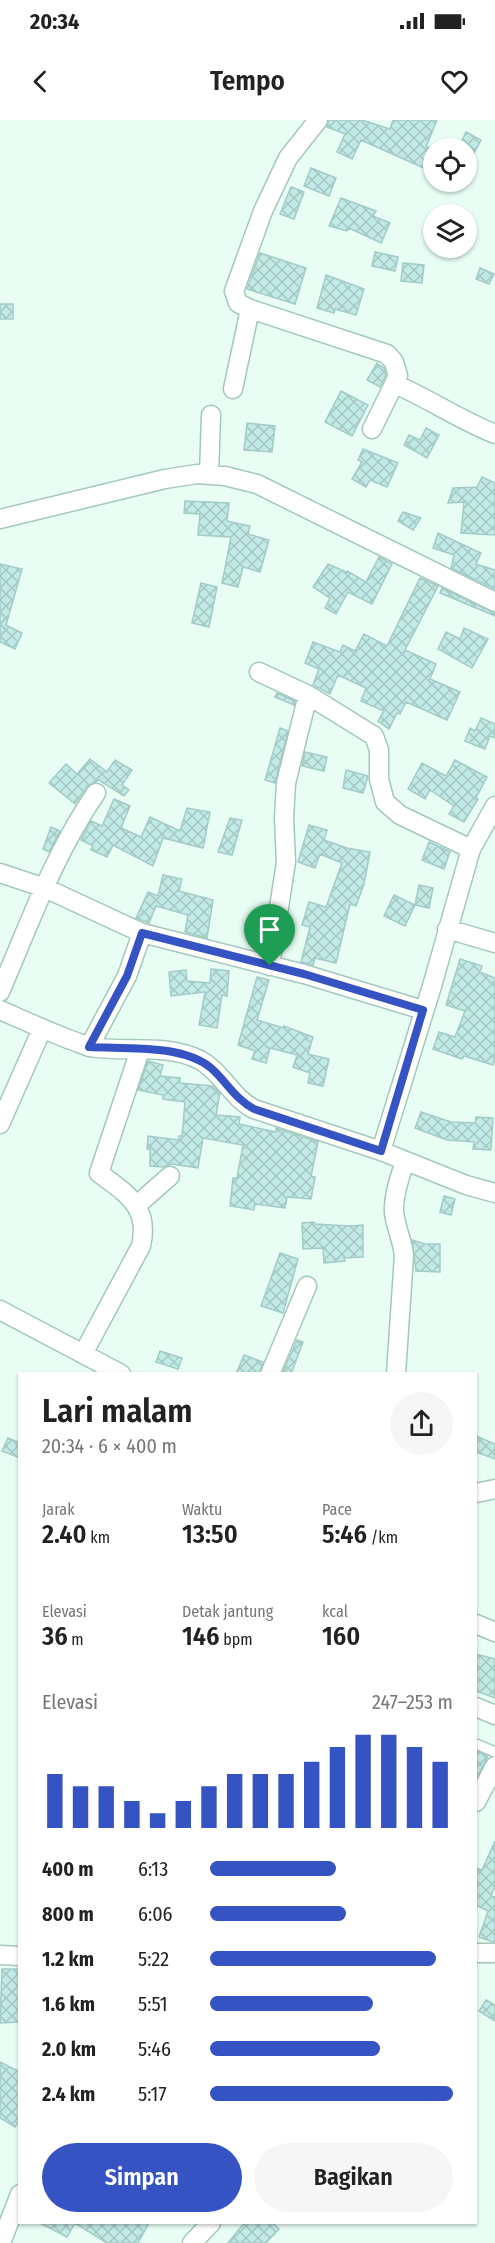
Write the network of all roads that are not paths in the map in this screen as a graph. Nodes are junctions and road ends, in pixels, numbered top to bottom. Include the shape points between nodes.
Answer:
1 (318, 120) edge
2 (250, 309) junction
3 (395, 384) junction
4 (234, 389) dead end
5 (211, 415) dead end
6 (372, 429) dead end
7 (495, 434) edge
8 (209, 475) junction
9 (0, 519) edge
10 (495, 602) edge
11 (260, 672) dead end
12 (308, 694) junction
13 (96, 793) dead end
14 (495, 806) edge
15 (471, 849) junction
16 (0, 873) edge
17 (45, 888) junction
18 (447, 930) junction
19 (142, 933) junction
20 (495, 944) edge
21 (270, 966) junction
22 (0, 992) edge
23 (0, 1010) edge
24 (423, 1010) junction
25 (42, 1029) junction
26 (89, 1047) junction
27 (140, 1050) junction
28 (0, 1124) edge
29 (381, 1151) junction
30 (405, 1161) junction
31 (170, 1176) dead end
32 (495, 1193) edge
33 (137, 1205) junction
34 (307, 1286) dead end
35 (0, 1311) edge
36 (83, 1354) junction
37 (117, 1372) edge
38 (271, 1372) edge
39 (396, 1372) edge
40 (495, 1489) edge
41 (477, 1493) edge
42 (477, 1624) edge
43 (495, 1632) edge
44 (477, 1707) edge
45 (495, 1715) edge
46 (477, 1744) edge
47 (495, 1752) edge
48 (495, 1766) edge
49 (477, 1800) edge
50 (477, 1953) edge
51 (495, 1953) edge
52 (0, 1955) edge
53 (18, 1956) edge
54 (18, 2199) edge
55 (210, 2224) edge
56 (1, 2243) edge
57 (192, 2243) edge

1 - 2 street via 288,158 247,252 234,291 238,303
2 - 3 street via 381,350 397,370
2 - 4 street
3 - 6 street
3 - 7 street
5 - 8 street
8 - 9 street via 165,479
8 - 10 street via 256,484
11 - 12 street
12 - 15 street via 374,736 385,802 400,815
12 - 21 street via 286,783 286,862
13 - 17 street
14 - 15 street
15 - 18 street
16 - 17 street
17 - 19 street
17 - 22 street
18 - 20 street
18 - 24 street
19 - 21 street
19 - 26 street via 127,976
21 - 24 street
23 - 25 street
24 - 29 street
25 - 26 street
25 - 28 street
26 - 27 street
27 - 29 street via 166,1051 200,1061 254,1109
27 - 33 street via 92,1169
29 - 30 street
30 - 32 street
30 - 39 street via 394,1205 404,1255
31 - 33 street
33 - 36 street via 144,1221 141,1246
34 - 38 street
35 - 36 street
36 - 37 street
40 - 41 street
42 - 43 street
44 - 45 street
46 - 47 lane
48 - 49 street
50 - 51 street
52 - 53 street
54 - 56 street
55 - 57 street

